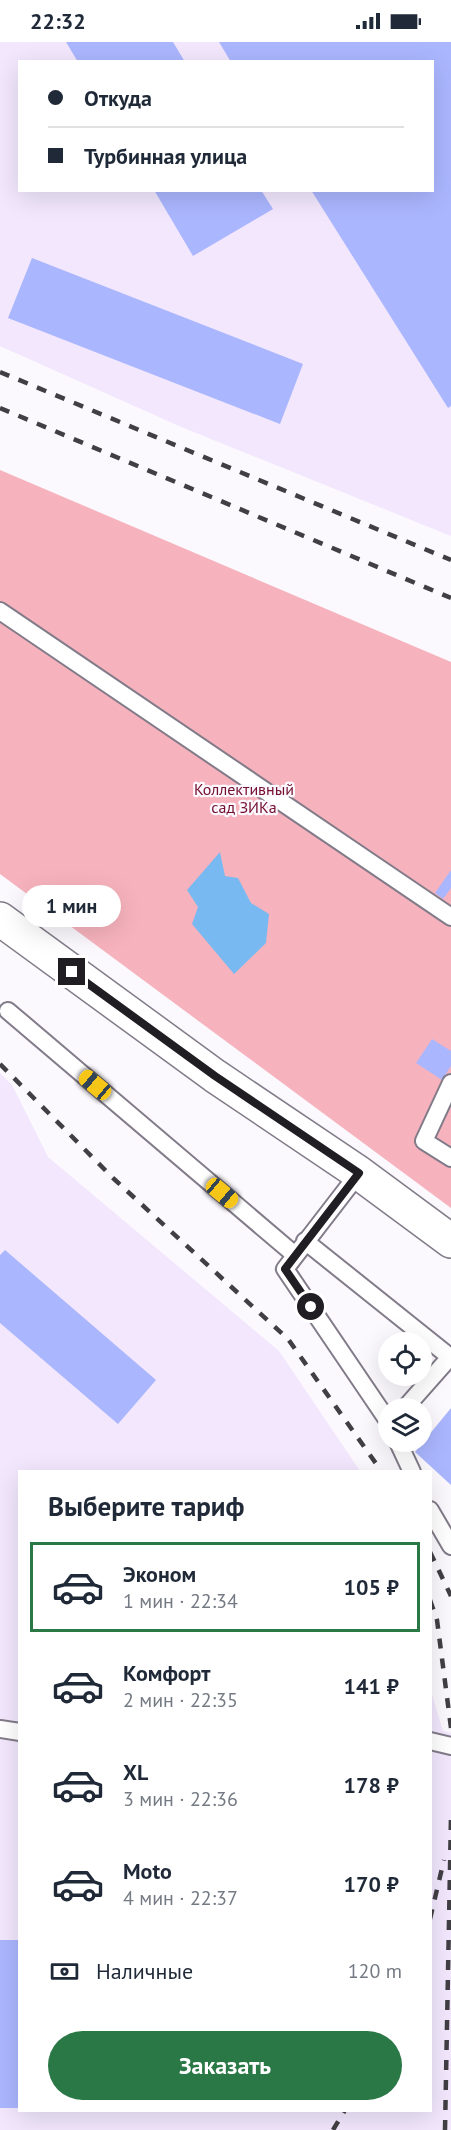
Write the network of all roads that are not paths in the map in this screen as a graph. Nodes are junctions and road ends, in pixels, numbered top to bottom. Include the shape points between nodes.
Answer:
1 (0, 611) edge
2 (451, 917) edge
3 (0, 919) edge
4 (8, 1011) dead end
5 (451, 1083) edge
6 (451, 1158) edge
7 (359, 1173) junction
8 (304, 1240) junction
9 (451, 1241) edge
10 (295, 1255) junction
11 (451, 1357) edge
12 (414, 1398) edge
13 (378, 1406) edge
14 (403, 1452) edge
15 (411, 1470) edge
16 (432, 1513) edge
17 (451, 1546) edge
18 (0, 1729) edge
19 (18, 1732) edge
20 (432, 1741) edge
21 (451, 1746) edge

1 - 2 lane
3 - 7 main road via 215,1076
4 - 10 lane
5 - 6 lane via 424,1140
7 - 8 lane
7 - 9 main road
8 - 10 lane
8 - 11 lane
10 - 13 lane via 285,1269
11 - 12 lane
14 - 15 lane
16 - 17 lane
18 - 19 lane
20 - 21 lane

